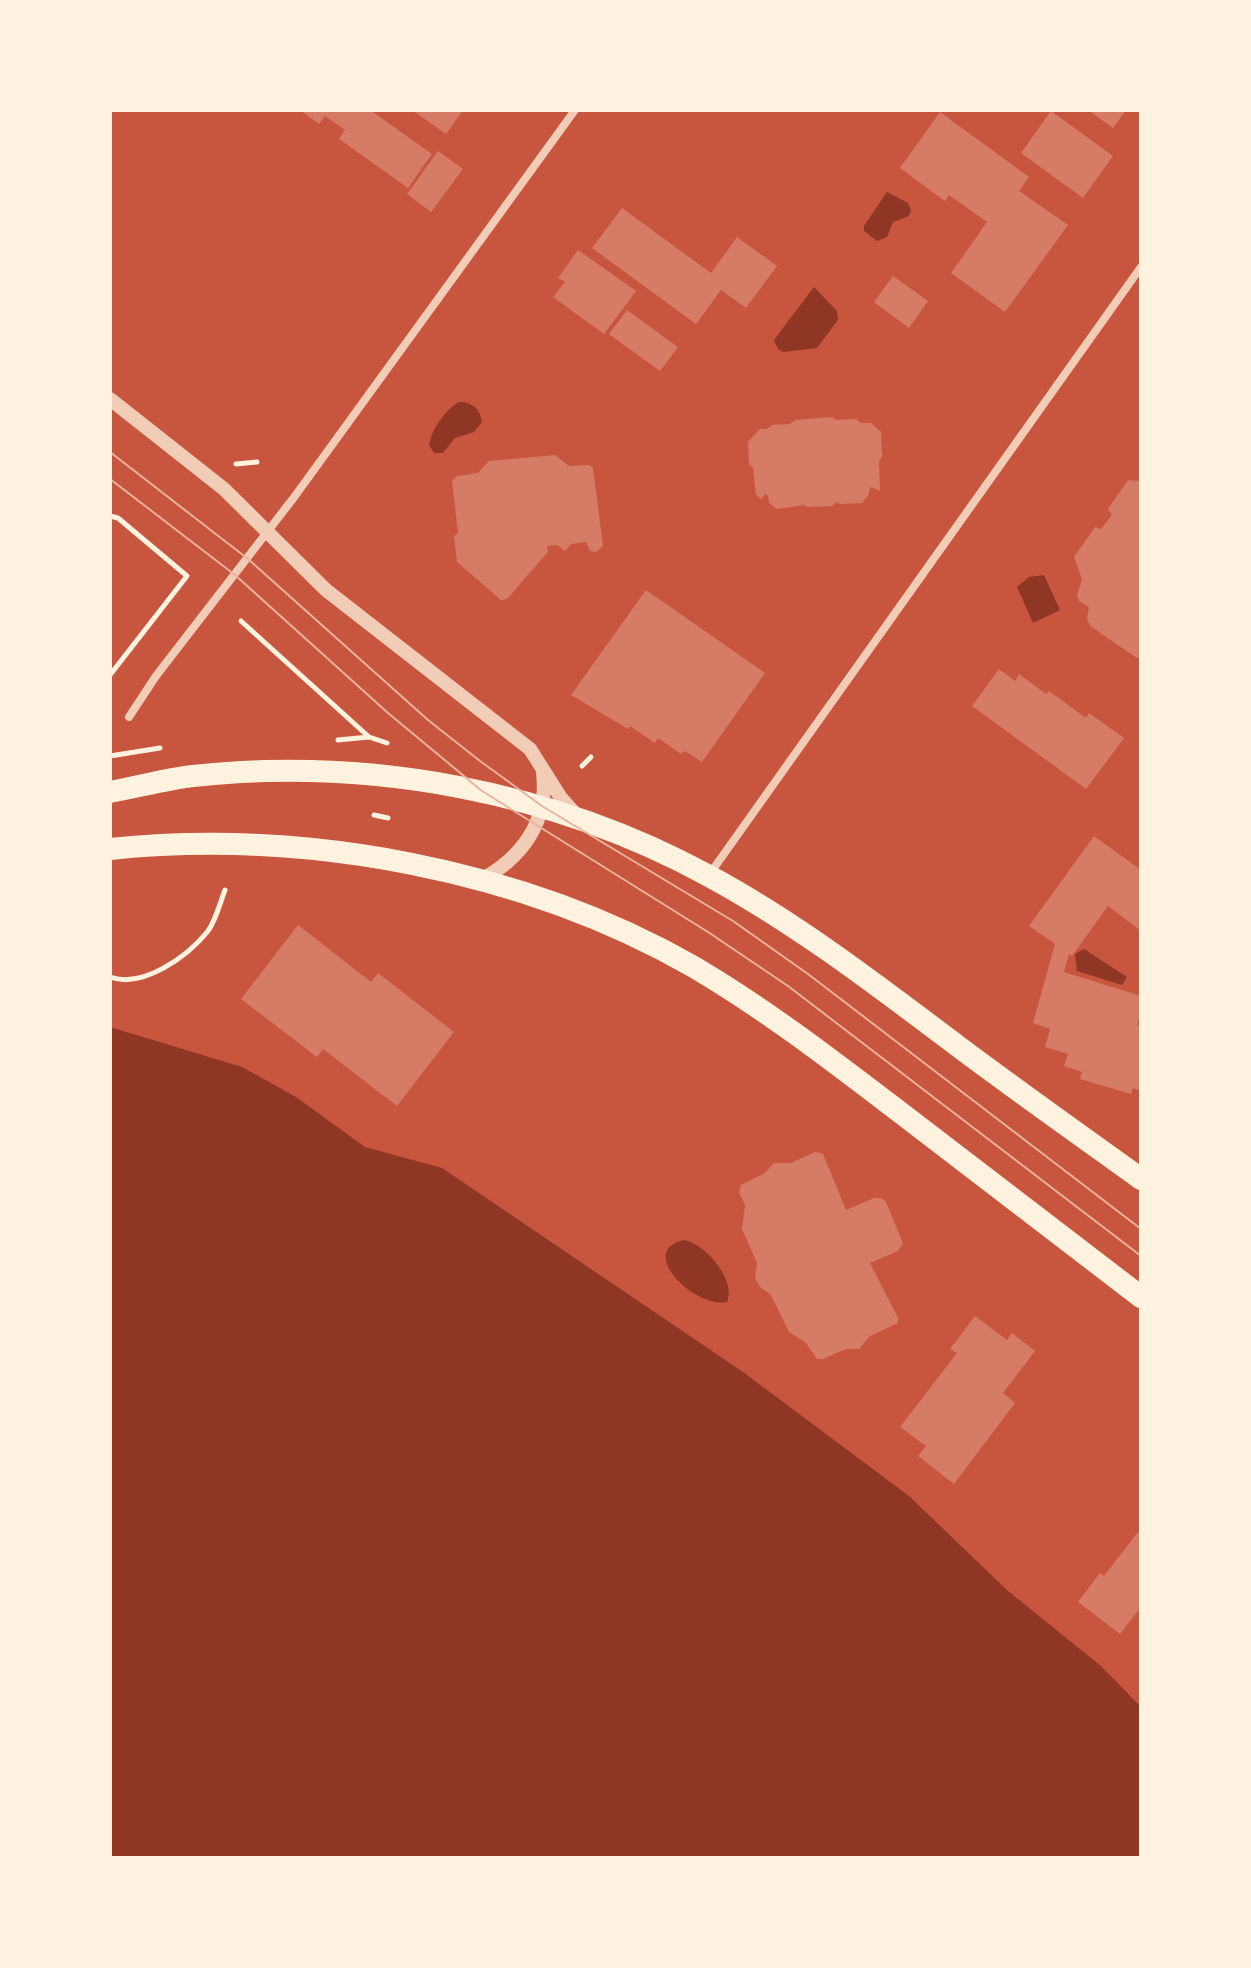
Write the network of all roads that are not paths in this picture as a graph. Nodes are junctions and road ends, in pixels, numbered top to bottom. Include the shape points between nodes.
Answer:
1 (575, 110) edge
2 (1141, 267) edge
3 (110, 399) edge
4 (268, 533) junction
5 (129, 717) dead end
6 (541, 765) junction
7 (110, 792) edge
8 (542, 806) junction
9 (580, 819) junction
10 (110, 849) edge
11 (709, 876) junction
12 (478, 881) junction
13 (1141, 1179) edge
14 (1141, 1297) edge

1 - 4 street
2 - 11 street
3 - 4 street via 217,483
4 - 5 street
4 - 6 street via 326,590 514,735
6 - 8 street
6 - 9 street
7 - 8 highway via 193,776 355,773 455,786
8 - 9 highway
8 - 12 street via 520,852
9 - 11 highway
10 - 12 highway via 231,842 316,847
11 - 13 highway via 853,967
12 - 14 highway via 619,931 748,1000

